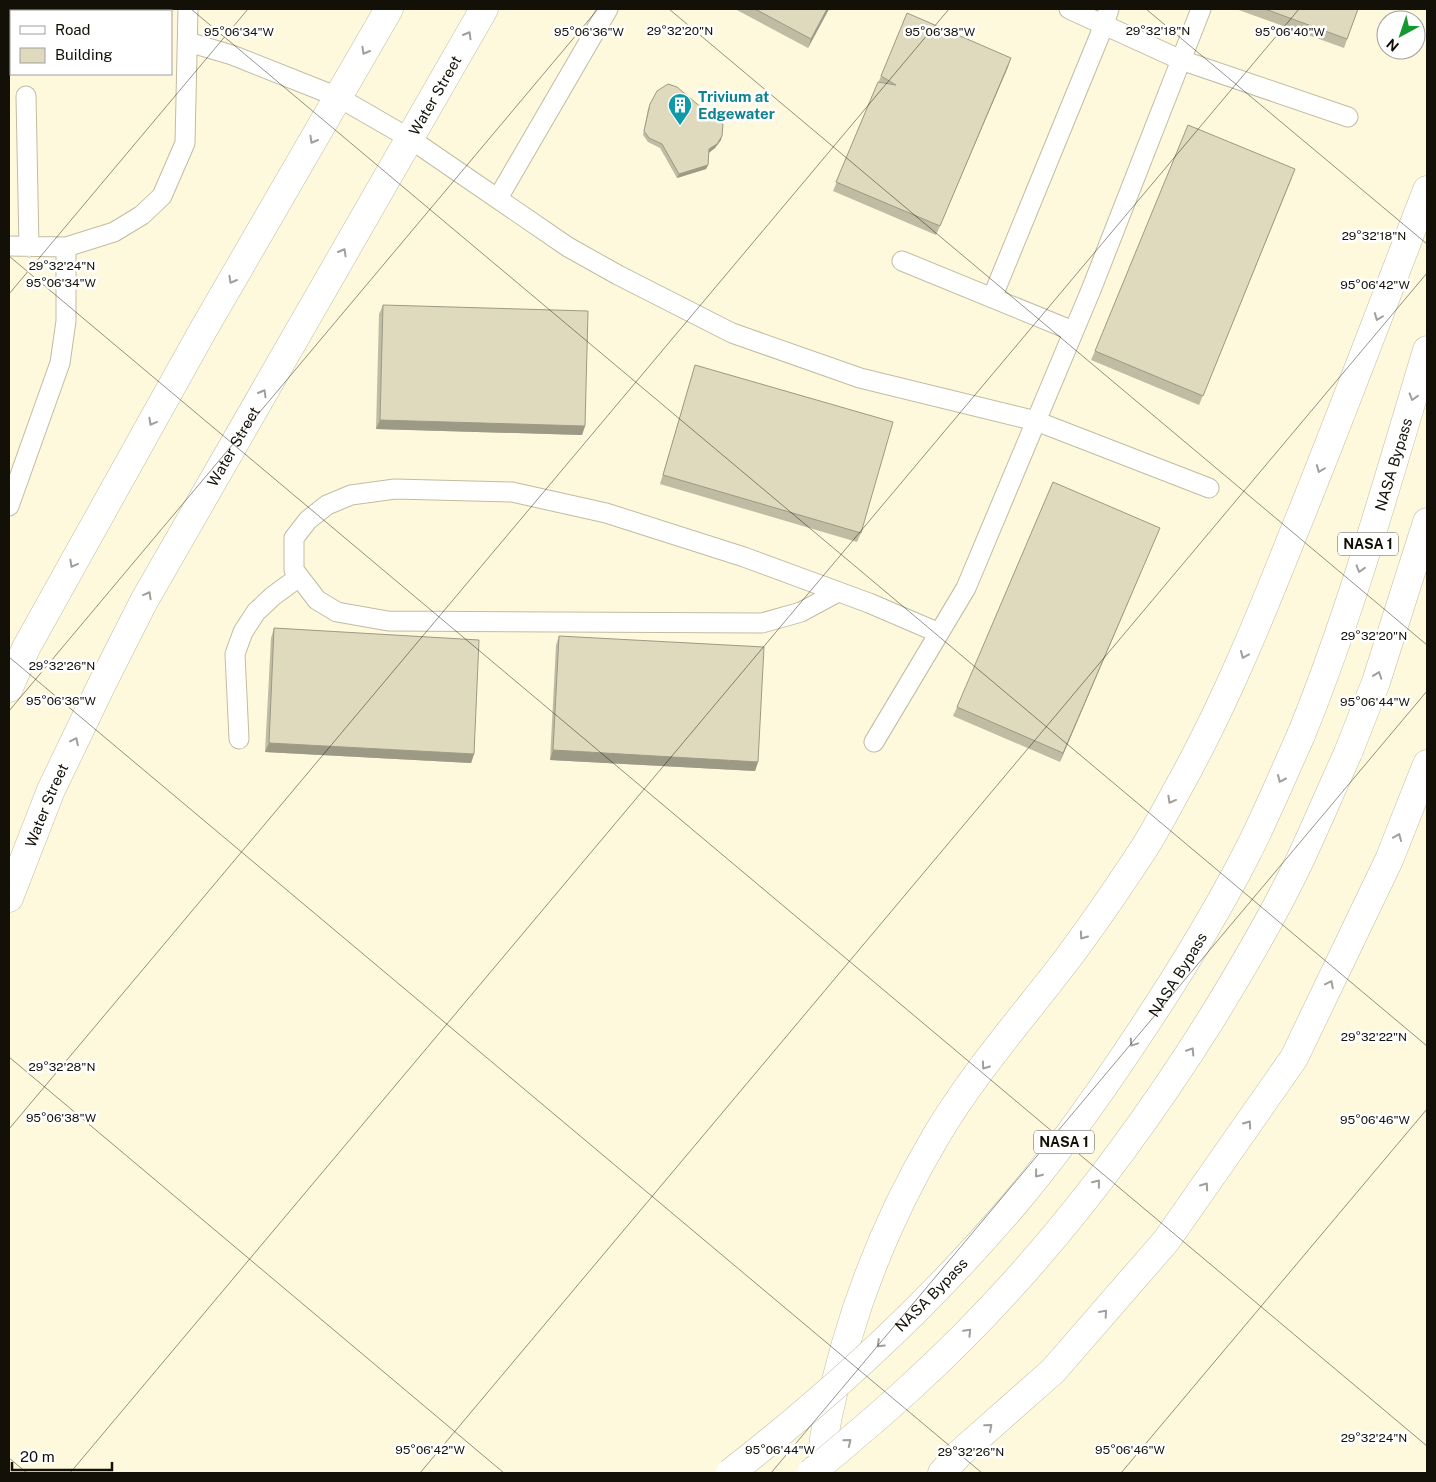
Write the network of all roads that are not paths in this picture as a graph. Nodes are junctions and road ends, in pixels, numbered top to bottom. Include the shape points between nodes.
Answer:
1 (188, 9) edge
2 (390, 9) edge
3 (484, 9) edge
4 (608, 9) edge
5 (1069, 9) edge
6 (1201, 9) edge
7 (1106, 17) edge
8 (188, 42) junction
9 (1181, 60) junction
10 (26, 96) dead end
11 (338, 97) junction
12 (1348, 117) dead end
13 (408, 138) junction
14 (1427, 190) edge
15 (498, 198) junction
16 (9, 246) edge
17 (29, 246) junction
18 (66, 247) junction
19 (902, 261) dead end
20 (992, 298) junction
21 (1073, 331) junction
22 (1427, 350) edge
23 (1036, 421) junction
24 (1209, 488) dead end
25 (9, 506) edge
26 (1427, 522) edge
27 (299, 577) junction
28 (838, 592) junction
29 (939, 633) junction
30 (9, 688) edge
31 (239, 740) dead end
32 (874, 742) dead end
33 (1427, 764) edge
34 (9, 898) edge
35 (730, 1473) edge
36 (810, 1473) edge
37 (820, 1473) edge
38 (942, 1473) edge

1 - 8 lane
2 -> 11 main road
13 -> 3 main road, Water Street
4 - 15 lane
5 - 7 lane
6 - 9 lane
7 - 9 lane
7 - 20 lane
8 - 11 lane via 232,55
8 - 18 lane via 185,142 162,196 142,215 114,232
9 - 12 lane
9 - 21 lane
10 - 17 lane
11 - 13 lane
11 -> 30 main road via 197,340 26,648
13 - 15 lane
34 -> 13 main road, Water Street via 51,790 144,602
14 -> 37 main road via 1312,490 1225,699 1145,847 1067,960 937,1134 890,1223 869,1274 840,1367 827,1419
15 - 23 lane via 576,252 732,333 860,378
16 - 17 lane
17 - 18 lane
18 - 25 lane via 66,321 60,363
19 - 20 lane
20 - 21 lane
21 - 23 lane
22 -> 35 main road, NASA Bypass / NASA 1, bridge via 1355,586 1301,735 1246,855 1174,980 1084,1115 984,1238 823,1398
23 - 24 lane
23 - 29 lane via 966,588
36 -> 26 main road, NASA 1, bridge via 915,1384 1000,1298 1122,1151 1171,1081 1237,977 1299,863 1376,682
27 - 28 lane via 317,600 337,612 388,621 762,623 801,612
27 - 28 lane via 294,570 294,538 308,520 327,505 351,495 395,489 512,492 606,513 744,557
27 - 31 lane via 256,612 243,632 235,654
28 - 29 lane
29 - 32 lane
38 -> 33 main road via 1053,1371 1166,1241 1294,1058 1389,860

